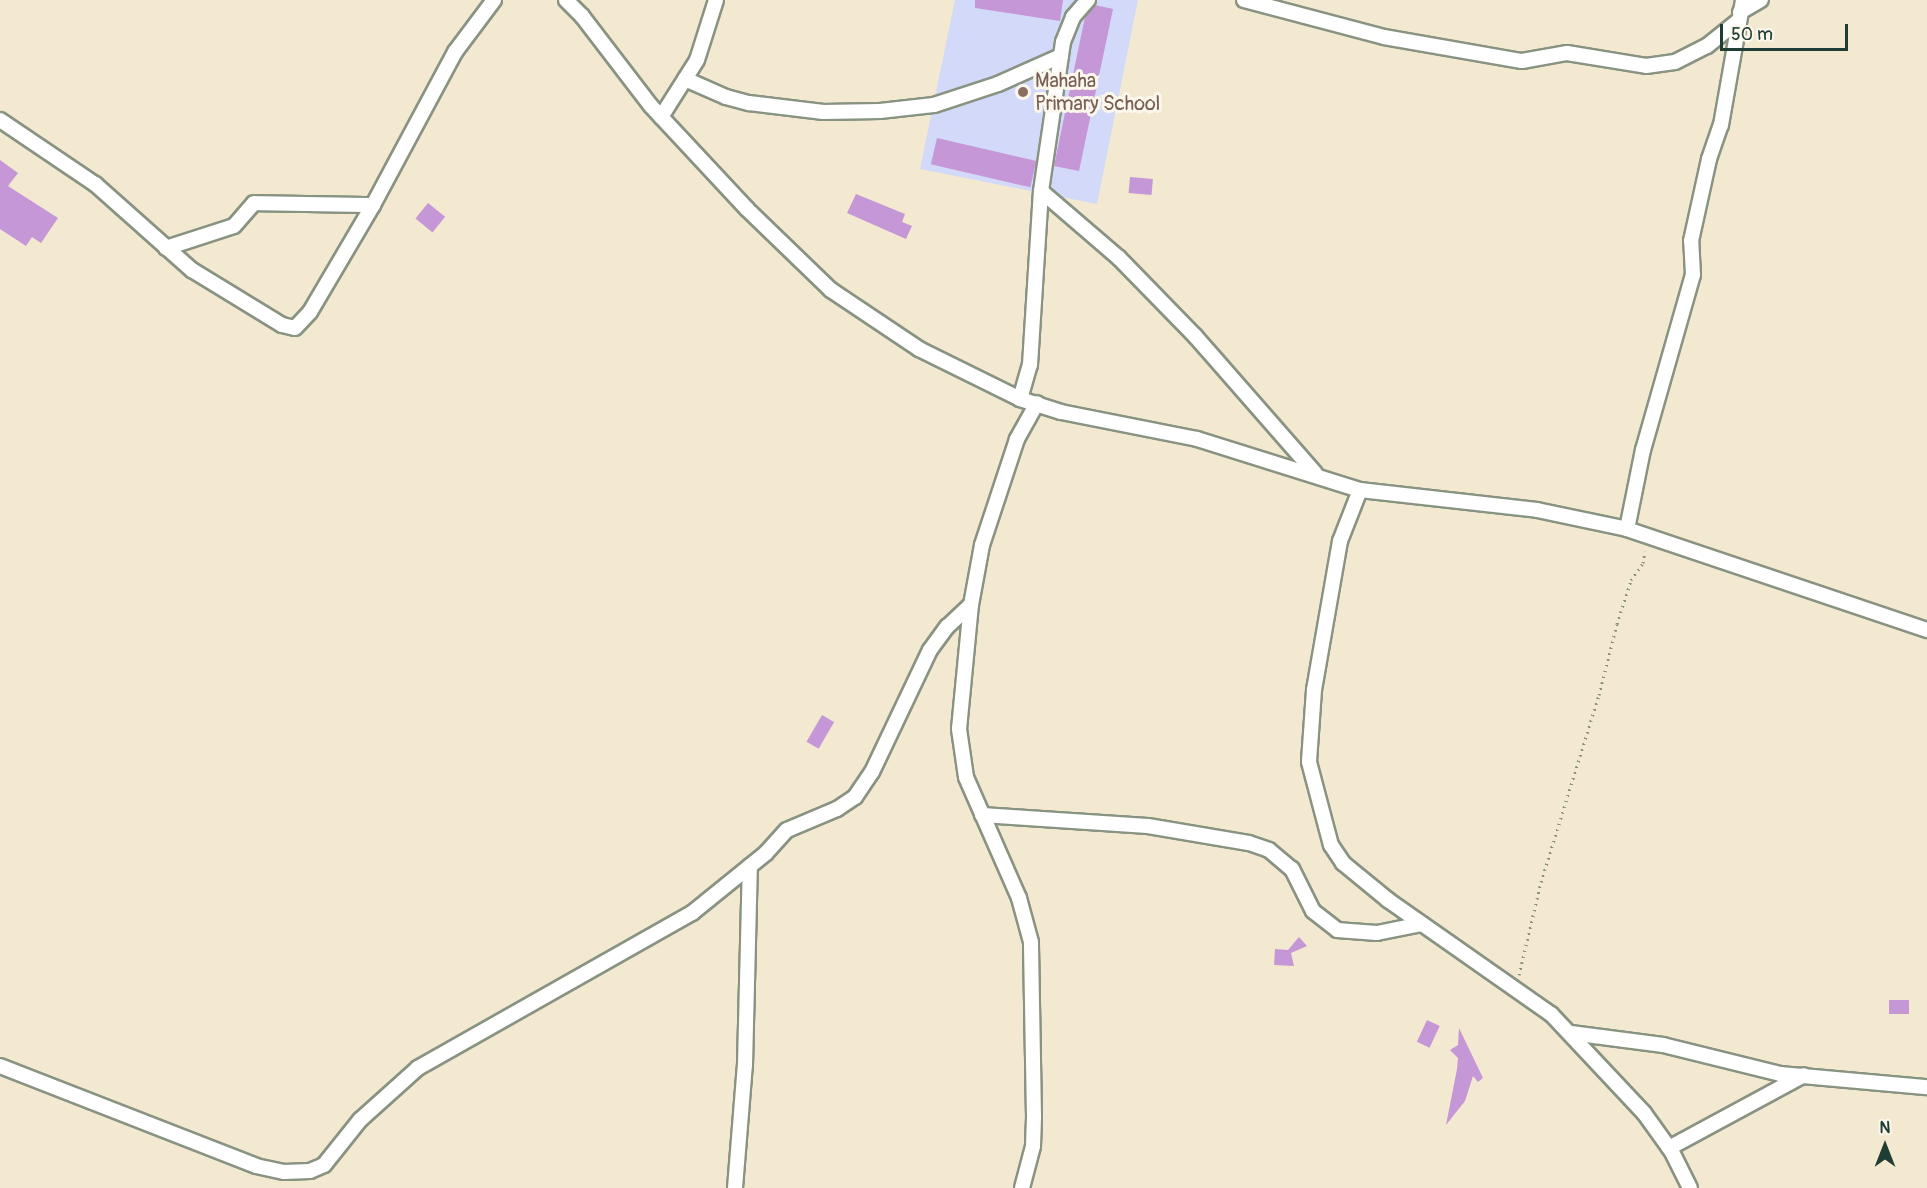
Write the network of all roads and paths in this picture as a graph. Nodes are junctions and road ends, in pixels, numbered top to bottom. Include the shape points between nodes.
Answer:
1 (494, 0) edge
2 (716, 0) edge
3 (1088, 0) edge
4 (1244, 0) edge
5 (1761, 0) edge
6 (568, 1) edge
7 (1740, 11) edge
8 (1061, 56) junction
9 (685, 79) junction
10 (661, 117) junction
11 (0, 120) edge
12 (1041, 191) junction
13 (373, 205) junction
14 (166, 248) junction
15 (1020, 399) junction
16 (1037, 403) junction
17 (1317, 475) junction
18 (1360, 490) junction
19 (1627, 529) junction
20 (1645, 535) junction
21 (971, 605) junction
22 (1927, 630) edge
23 (982, 815) junction
24 (750, 866) junction
25 (1422, 924) junction
26 (1516, 989) junction
27 (1571, 1033) junction
28 (0, 1066) edge
29 (1804, 1075) junction
30 (1927, 1087) edge
31 (1669, 1148) junction
32 (735, 1188) edge
33 (1022, 1188) edge
34 (1690, 1188) edge

1 - 13 street via 455,52
2 - 9 street via 697,60
3 - 8 street via 1073,17
4 - 7 street via 1384,37 1522,61 1567,54 1646,66 1675,62 1707,46
5 - 7 street
6 - 10 street
7 - 19 street via 1721,125 1709,159 1691,241 1693,275 1643,450
8 - 9 street via 998,84 934,105 880,111 823,112 749,103
8 - 12 street
9 - 10 street
10 - 15 street via 747,209 831,290 919,349
11 - 14 street via 95,184
12 - 15 street via 1030,364
12 - 17 street via 1119,258 1195,336
13 - 14 street via 254,203 234,226
13 - 14 street via 310,312 295,328 282,325 238,300
15 - 16 street
16 - 17 street via 1061,412 1197,439
16 - 21 street via 1004,477 982,545
17 - 18 street
18 - 19 street via 1537,510
18 - 25 street via 1340,541 1320,649 1309,762 1321,820 1342,863
19 - 20 street
20 - 22 street
20 - 26 path via 1642,563 1631,580 1541,882
21 - 23 street via 959,729 966,777
21 - 24 street via 930,650 872,772 855,797 787,830
23 - 25 street via 1148,826 1249,843 1269,850 1292,869 1313,911 1337,930 1377,933
23 - 33 street via 1019,898 1031,942 1033,1146
24 - 28 street via 692,913 418,1068 360,1120 324,1165 310,1171 284,1172 256,1166
24 - 32 street via 745,1065
25 - 26 street
26 - 27 street
27 - 29 street via 1663,1045 1780,1074
27 - 31 street via 1644,1113
29 - 30 street
29 - 31 street
31 - 34 street

